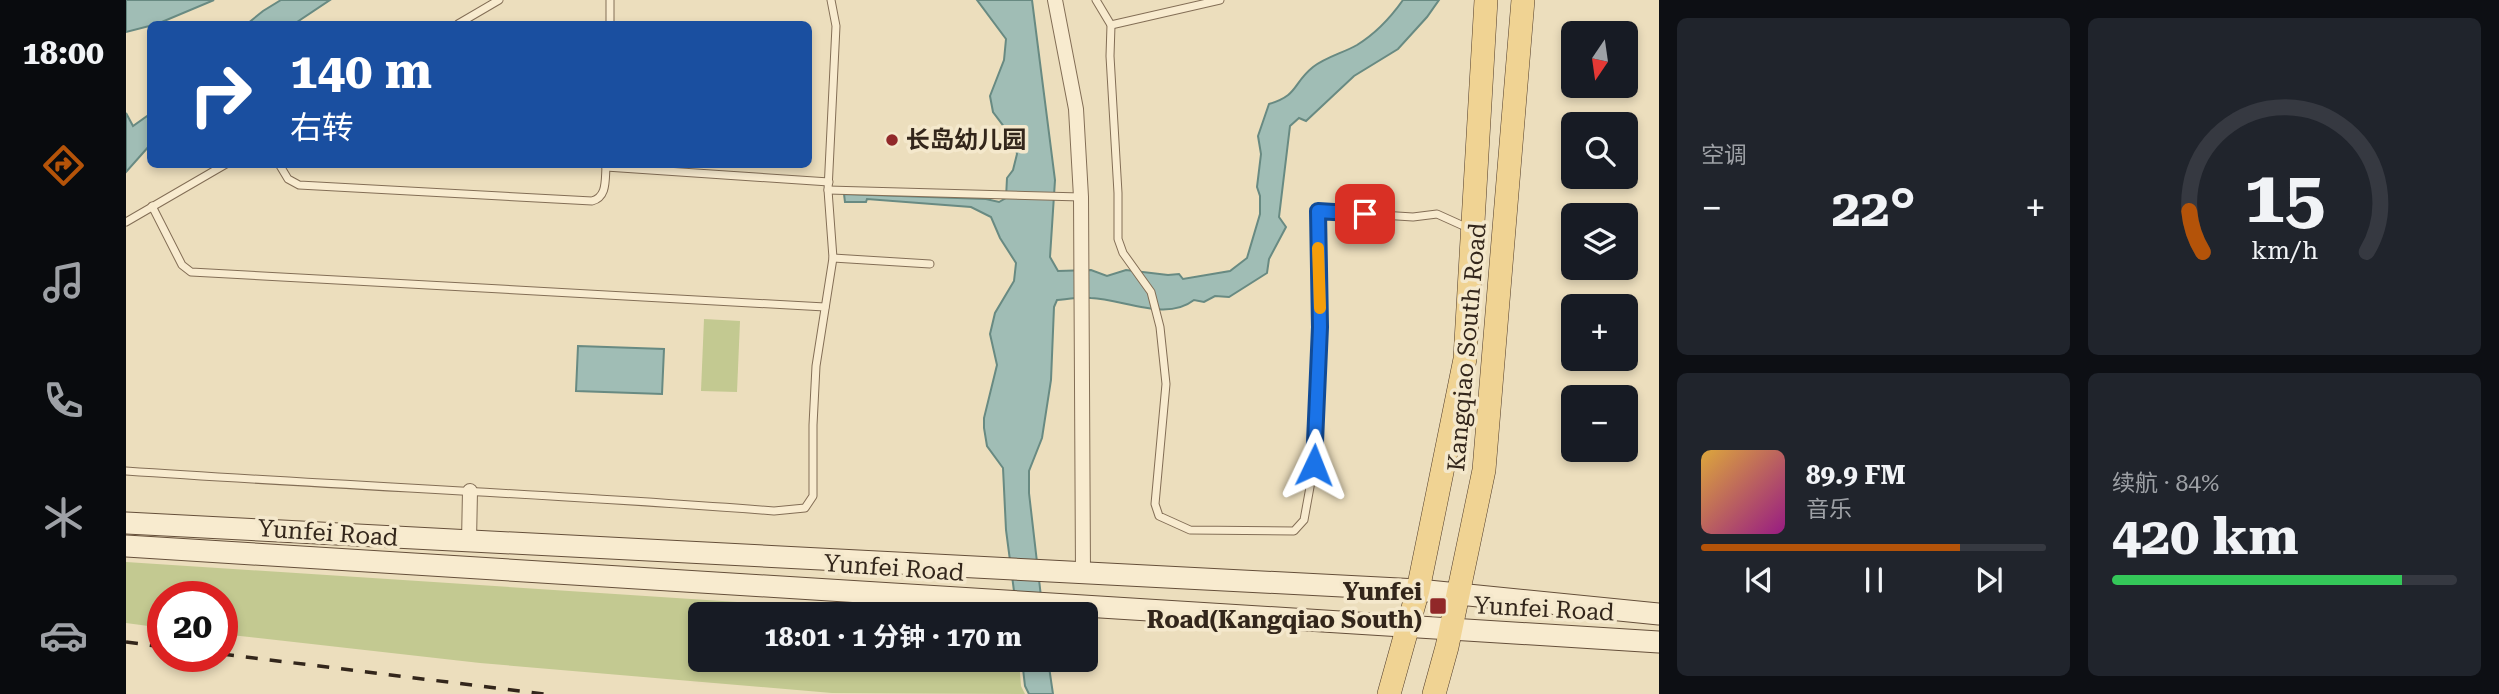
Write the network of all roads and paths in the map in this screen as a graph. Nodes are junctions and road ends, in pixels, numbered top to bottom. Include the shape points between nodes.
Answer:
1 (499, 0) edge
2 (610, 0) edge
3 (831, 0) edge
4 (1055, 0) edge
5 (1096, 0) edge
6 (1220, 0) edge
7 (1486, 0) edge
8 (1536, 0) edge
9 (1522, 10) edge
10 (463, 21) edge
11 (610, 21) edge
12 (1111, 25) junction
13 (219, 168) edge
14 (281, 168) edge
15 (606, 168) edge
16 (628, 168) edge
17 (828, 186) junction
18 (1082, 197) junction
19 (152, 206) junction
20 (126, 222) edge
21 (1472, 229) junction
22 (833, 258) junction
23 (930, 264) dead end
24 (825, 307) junction
25 (126, 471) edge
26 (470, 491) junction
27 (126, 523) edge
28 (469, 541) junction
29 (126, 546) edge
30 (1074, 572) junction
31 (1418, 590) junction
32 (1458, 593) junction
33 (1659, 614) edge
34 (1408, 627) junction
35 (1451, 630) junction
36 (1659, 642) edge
37 (1389, 694) edge
38 (1434, 694) edge

1 - 10 lane
2 - 11 lane
3 - 17 lane via 836,26
4 - 18 street via 1076,109
5 - 12 lane
6 - 12 lane
7 - 21 main road, Kangqiao South Road
8 - 9 street
9 - 32 main road, Kangqiao South Road via 1484,470
12 - 21 lane via 1118,239 1151,292 1166,384 1155,504 1159,516 1190,530 1294,530 1304,520 1314,465 1320,327 1318,211 1413,217 1437,214
13 - 19 lane
14 - 15 lane via 299,186 592,201 604,194
16 - 17 lane
17 - 18 lane
17 - 22 lane
18 - 30 street
19 - 20 lane
19 - 24 lane via 182,265 191,272
21 - 31 main road, Kangqiao South Road via 1465,359
22 - 23 lane
22 - 24 lane
24 - 26 lane via 816,366 813,496 805,508 775,511
25 - 26 lane
26 - 28 street
27 - 28 main road, Yunfei Road
28 - 30 main road, Yunfei Road
29 - 34 main road, Yunfei Road
30 - 31 main road, Yunfei Road
31 - 32 main road, Yunfei Road
31 - 34 main road, Kangqiao South Road
32 - 33 main road, Yunfei Road
32 - 35 main road, Kangqiao South Road
34 - 35 main road, Yunfei Road
34 - 37 main road, Kangqiao South Road
35 - 36 main road, Yunfei Road
35 - 38 main road, Kangqiao South Road

